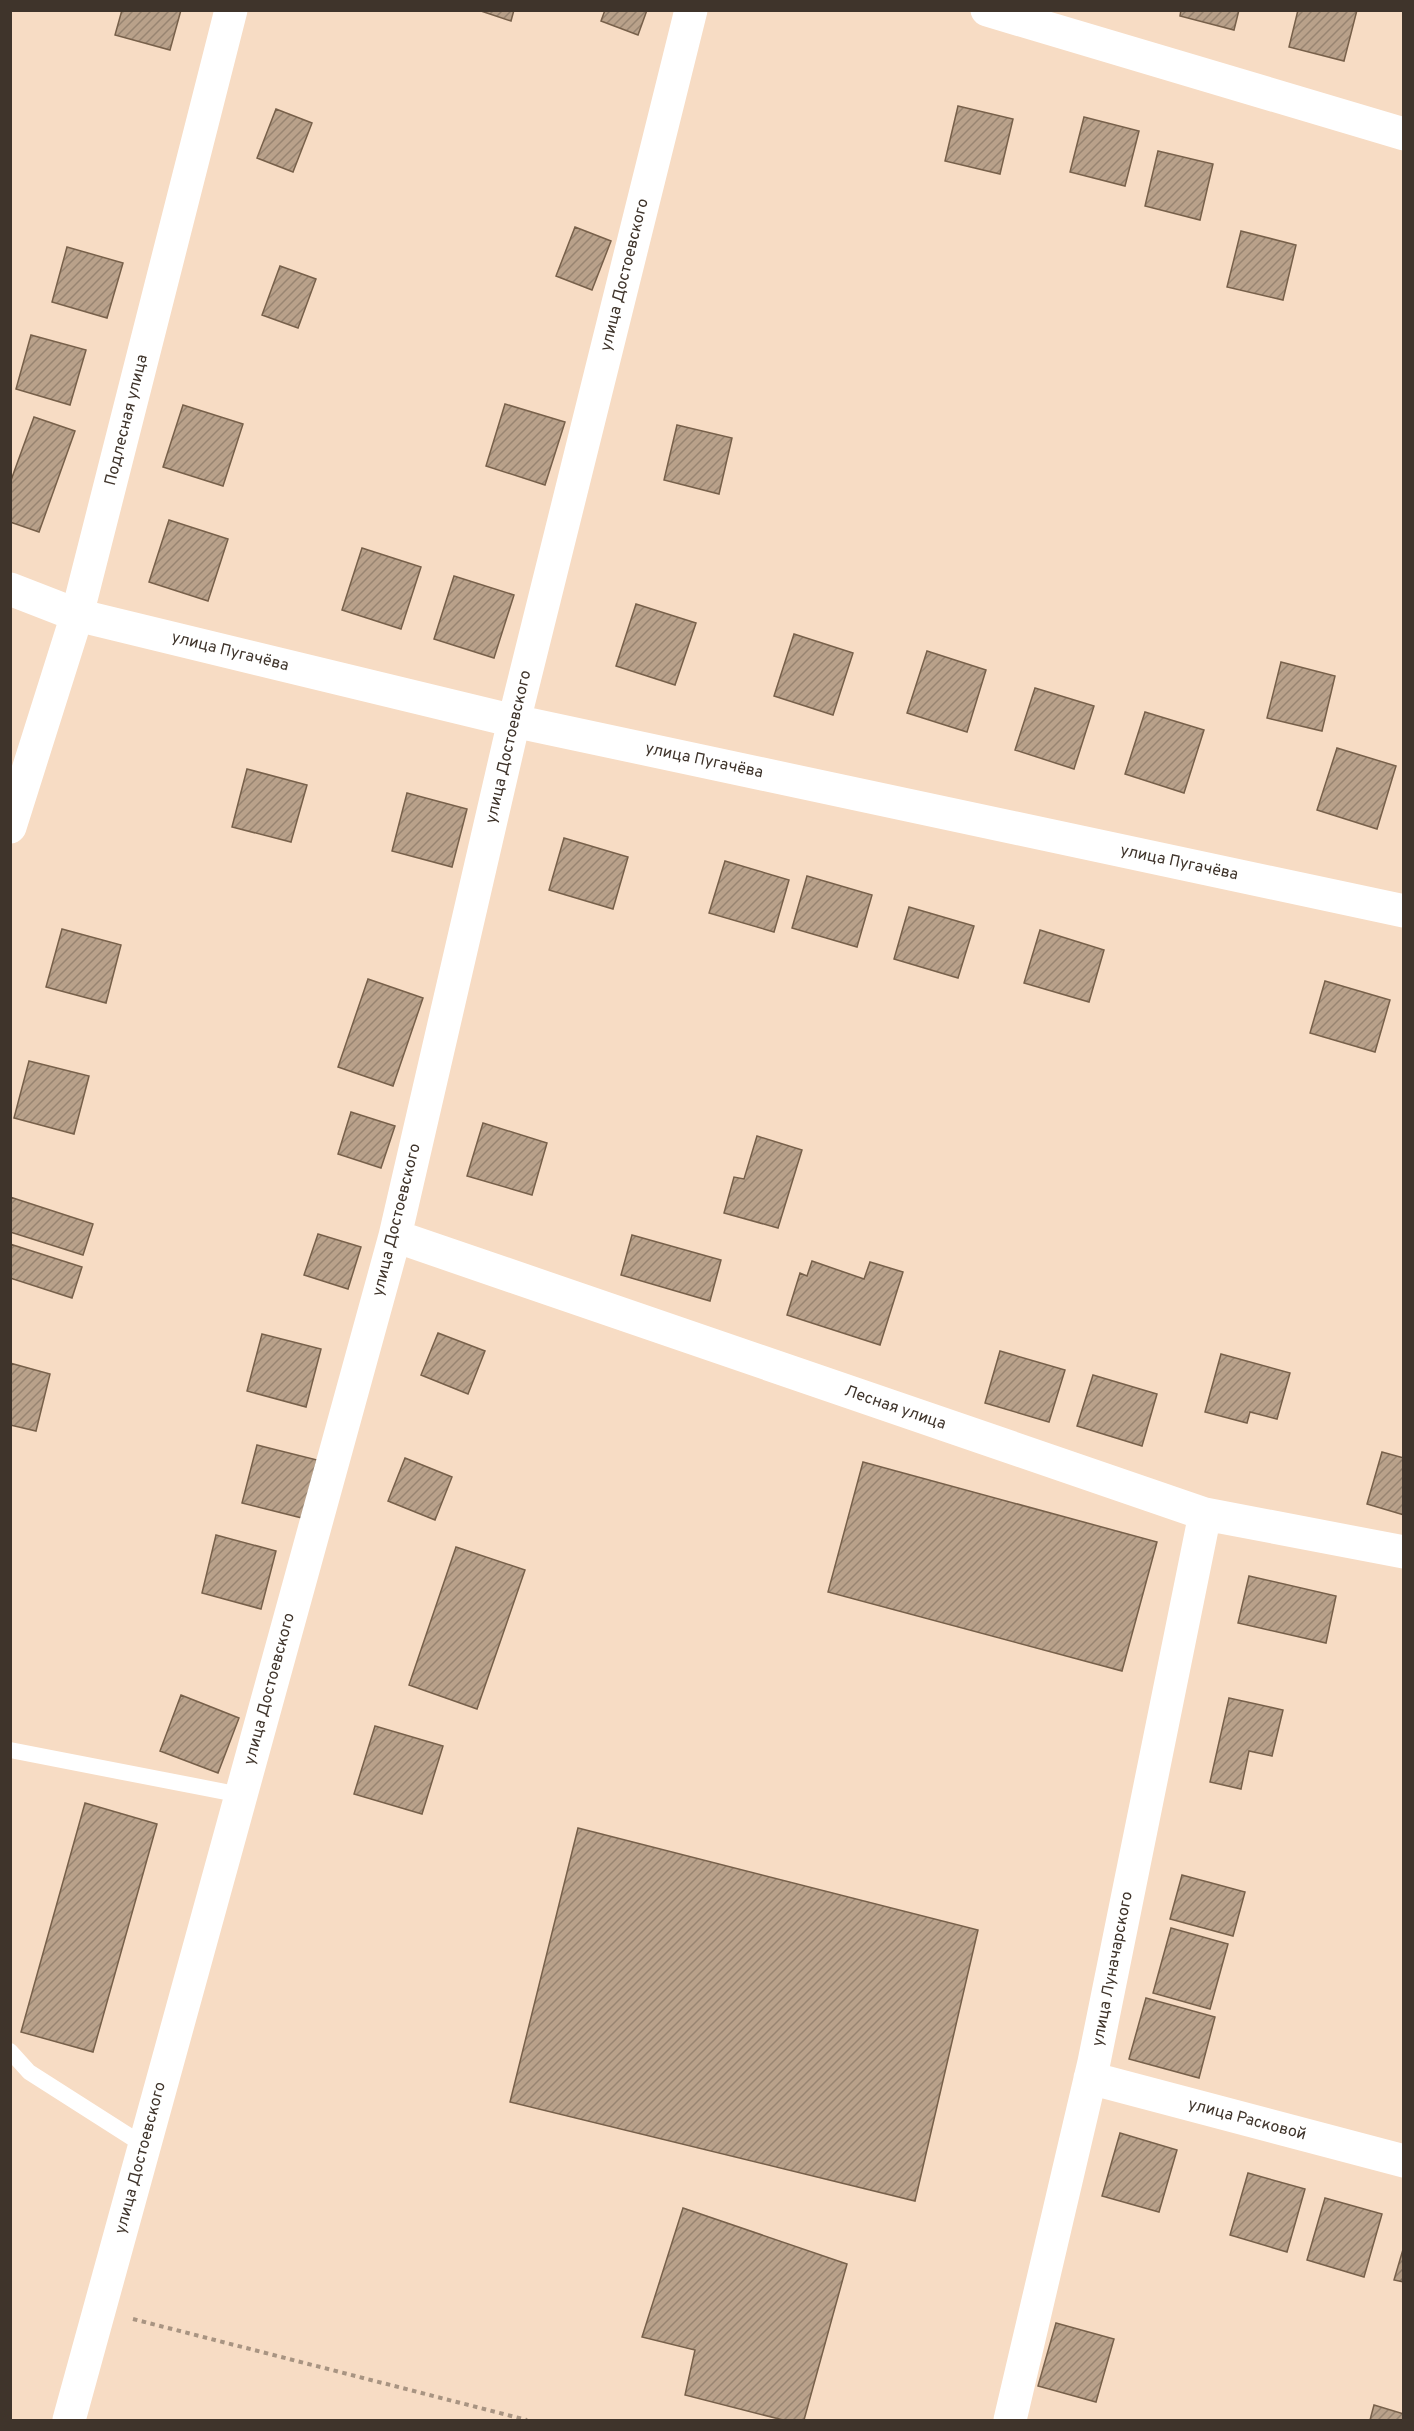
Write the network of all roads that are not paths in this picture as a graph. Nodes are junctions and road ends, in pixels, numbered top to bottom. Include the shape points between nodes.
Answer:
1 (231, 10) edge
2 (691, 10) edge
3 (987, 10) edge
4 (1404, 134) edge
5 (10, 589) edge
6 (77, 615) junction
7 (514, 721) junction
8 (10, 827) edge
9 (1404, 911) edge
10 (395, 1236) junction
11 (1205, 1514) junction
12 (1404, 1552) edge
13 (10, 1750) edge
14 (241, 1795) junction
15 (10, 2051) edge
16 (1090, 2078) junction
17 (144, 2146) junction
18 (1404, 2161) edge
19 (69, 2421) edge
20 (1010, 2421) edge

1 - 6 street, Подлесная улица
2 - 7 street, улица Достоевского
3 - 4 street
5 - 6 street, улица Пугачёва
6 - 7 street, улица Пугачёва
6 - 8 street, Подлесная улица
7 - 9 street, улица Пугачёва
7 - 10 street, улица Достоевского
10 - 11 street, Лесная улица
10 - 14 street, улица Достоевского
11 - 12 street, Лесная улица
11 - 16 street, улица Луначарского
13 - 14 lane
14 - 17 street, улица Достоевского
15 - 17 lane via 29,2072
16 - 18 street, улица Расковой
16 - 20 street, улица Луначарского
17 - 19 street, улица Достоевского

